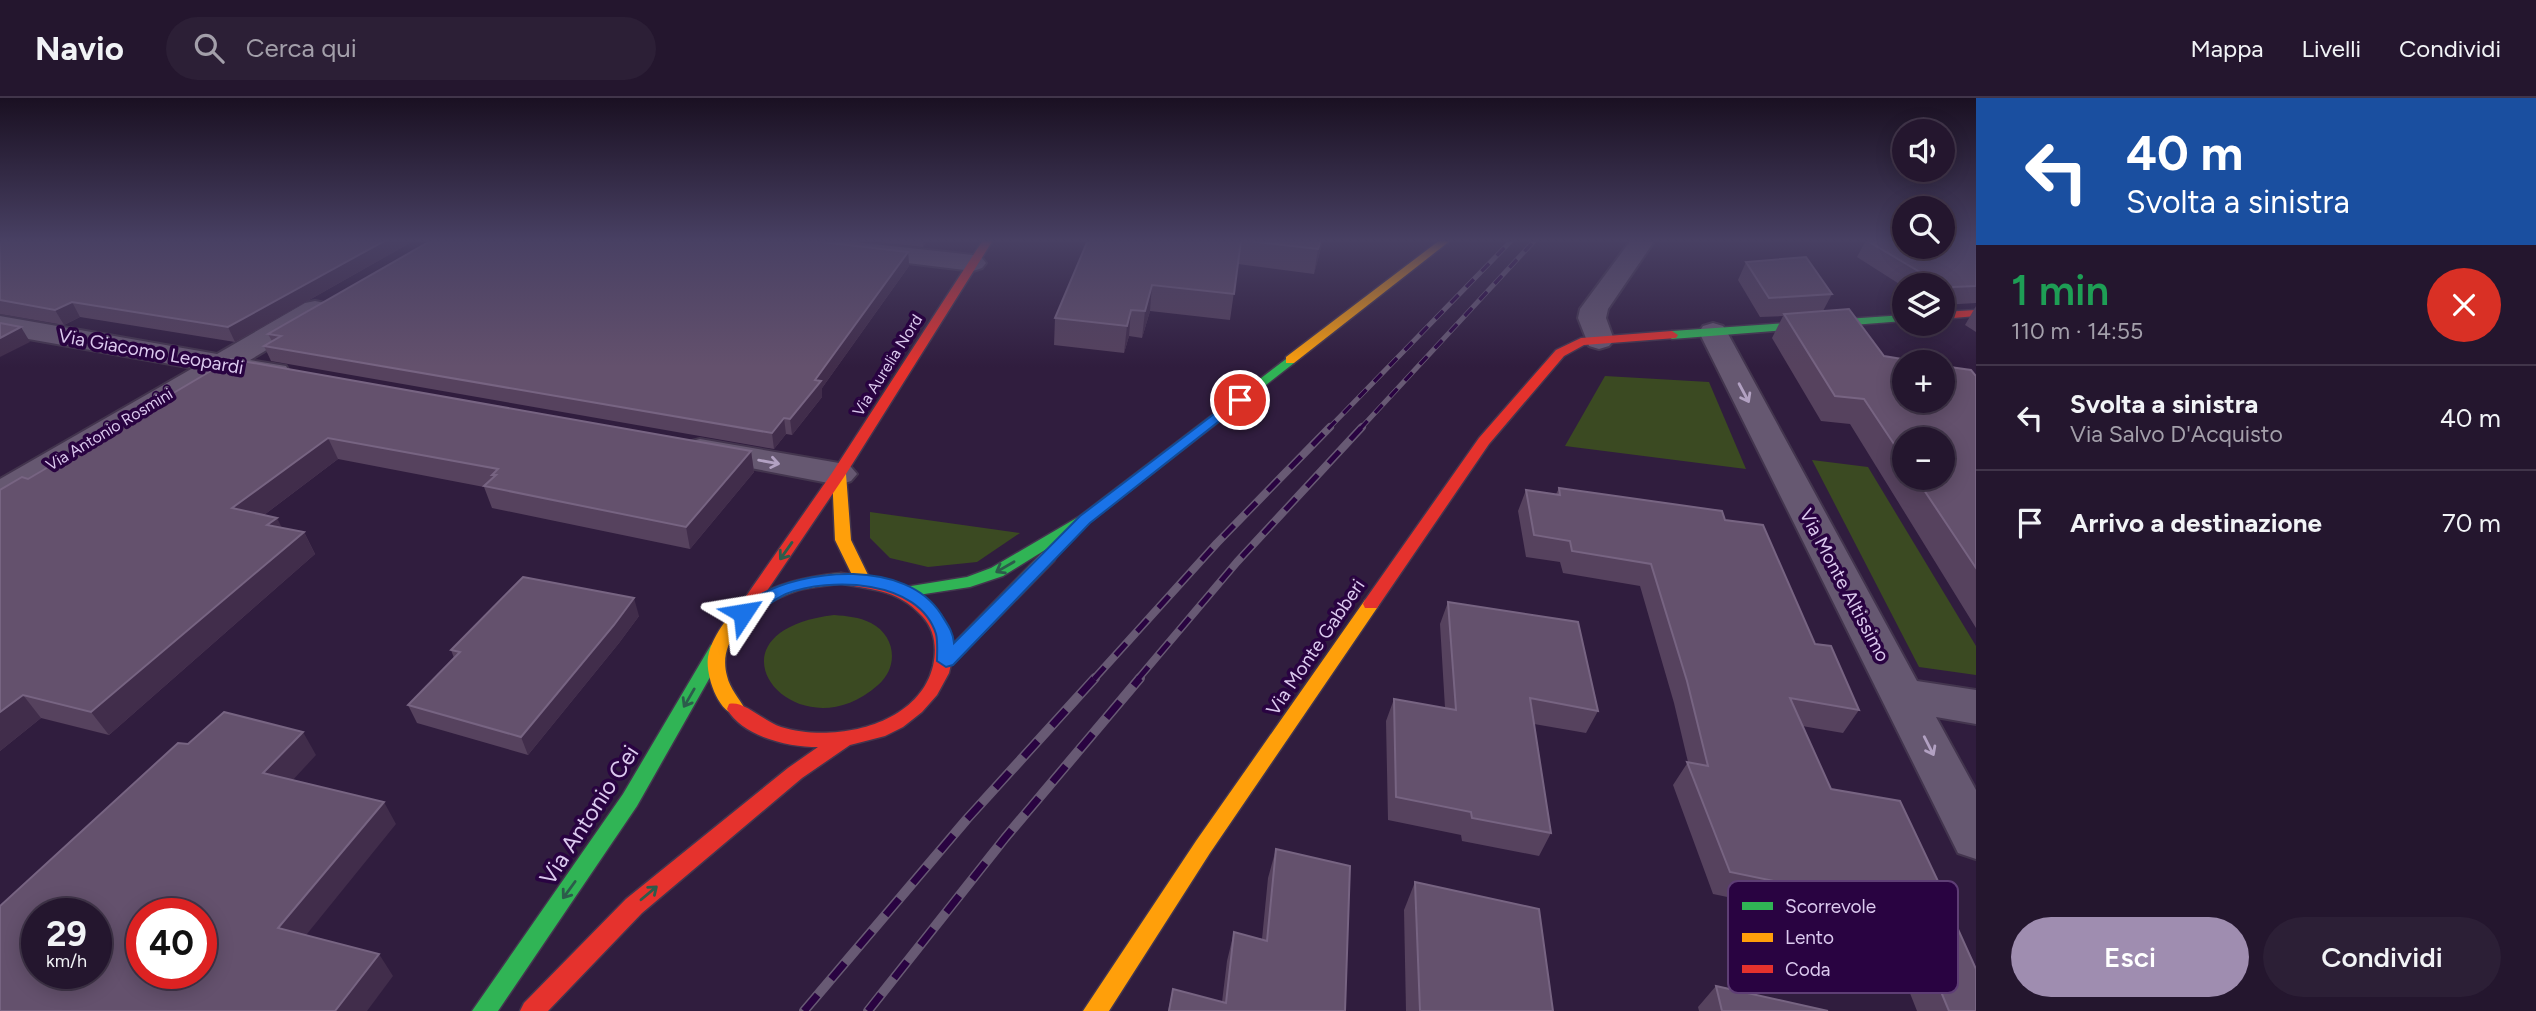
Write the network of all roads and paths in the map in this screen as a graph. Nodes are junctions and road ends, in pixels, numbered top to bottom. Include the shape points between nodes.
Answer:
1 (961, 283) edge
2 (1391, 283) edge
3 (1613, 283) edge
4 (342, 293) edge
5 (1976, 313) edge
6 (1955, 315) edge
7 (1892, 319) edge
8 (0, 325) edge
9 (1713, 332) junction
10 (1599, 340) junction
11 (219, 363) junction
12 (300, 378) edge
13 (667, 444) edge
14 (839, 474) junction
15 (0, 494) edge
16 (1085, 519) junction
17 (862, 579) junction
18 (905, 592) junction
19 (743, 613) junction
20 (723, 638) junction
21 (946, 661) junction
22 (1902, 695) junction
23 (1976, 707) edge
24 (846, 738) junction
25 (1976, 838) edge
26 (484, 1011) edge
27 (532, 1011) edge
28 (1096, 1011) edge

1 - 14 street, Via Aurelia Nord
2 - 16 street
3 - 10 street via 1594,309
4 - 11 street, Via Antonio Rosmini
5 - 6 street
7 - 9 street, Via Monte Gabberi
8 - 11 street, Via Giacomo Leopardi
9 - 10 street, Via Monte Gabberi
9 -> 22 street, Via Monte Altissimo
10 - 28 street, Via Monte Gabberi via 1581,342 1560,353 1484,441 1203,847
11 - 12 street, Via Giacomo Leopardi
11 - 15 street, Via Antonio Rosmini
13 -> 14 street
14 - 17 street via 843,541
14 -> 19 street, Via Aurelia Nord
16 -> 18 street via 997,572 970,582
16 - 21 street
17 - 18 street
17 - 19 street via 798,585
18 - 21 street via 919,599 939,621 947,646
19 - 20 street
20 - 24 street via 716,661 717,684 728,705 749,723 777,735 810,740
20 -> 26 street, Via Antonio Cei via 630,800
21 - 24 street via 936,686 915,709 883,728
22 - 23 street
22 -> 25 street, Via Monte Altissimo
27 -> 24 street via 634,906 795,773

